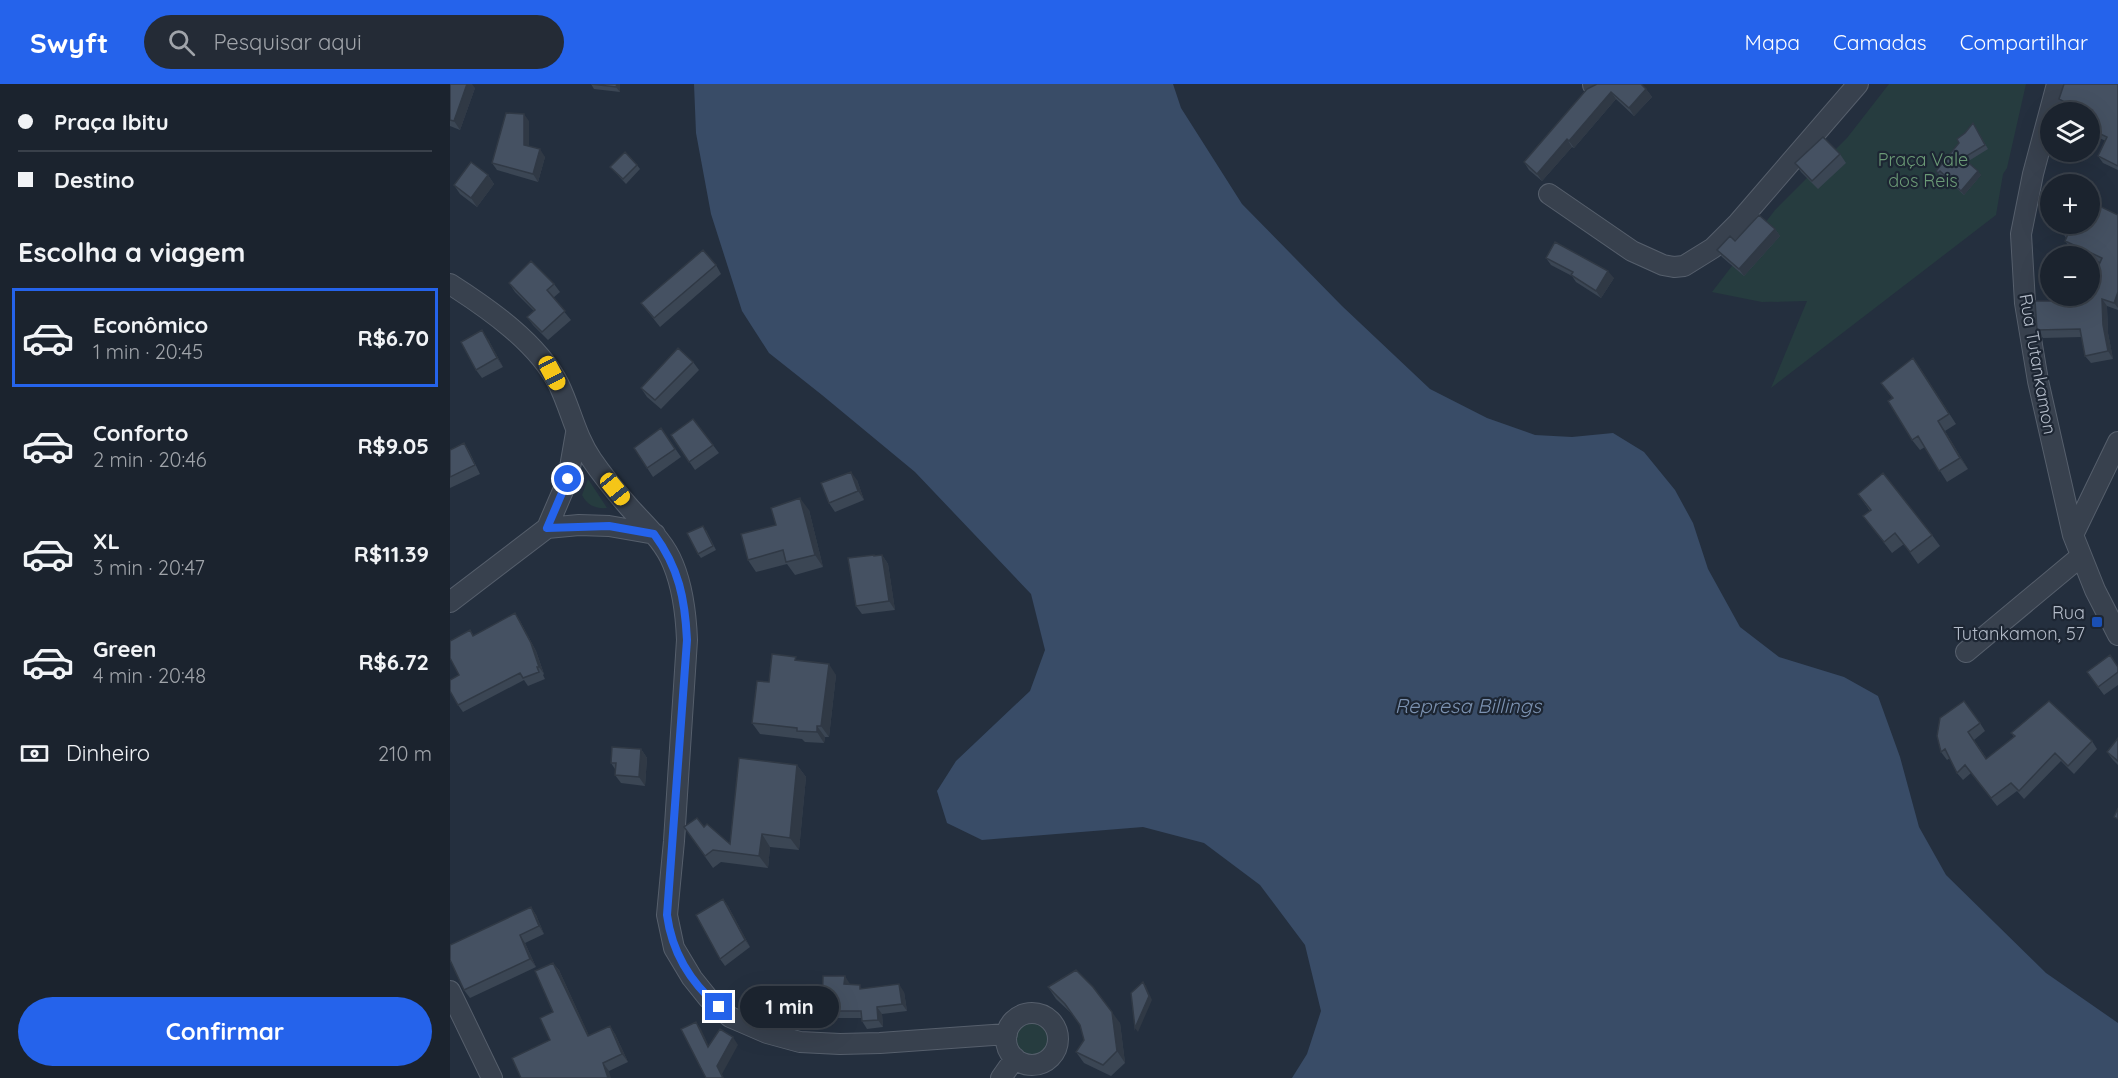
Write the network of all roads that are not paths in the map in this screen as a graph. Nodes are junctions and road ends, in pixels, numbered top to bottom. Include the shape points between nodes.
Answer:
1 (1858, 84) edge
2 (2057, 84) edge
3 (1549, 194) dead end
4 (450, 284) edge
5 (576, 433) junction
6 (2118, 442) edge
7 (547, 528) junction
8 (654, 534) junction
9 (2073, 535) junction
10 (2080, 557) junction
11 (450, 602) edge
12 (2118, 635) edge
13 (1966, 652) dead end
14 (450, 991) edge
15 (1007, 1034) junction
16 (1015, 1058) junction
17 (492, 1078) edge
18 (1001, 1078) edge

1 - 3 street via 1738,223 1713,248 1684,266 1663,265 1632,251
2 - 9 street, Rua Tutankamon via 2020,234 2025,303 2038,381
4 - 5 street via 500,318 541,357 560,388
5 - 7 street via 568,479
5 - 8 street via 592,461
6 - 9 street
7 - 8 street via 609,526
7 - 11 street
8 - 15 street via 673,562 686,614 685,684 667,915 674,948 692,978 730,1017 800,1042 880,1043
9 - 10 street, Rua Tutankamon
10 - 12 street, Rua Tutankamon
10 - 13 street
14 - 17 street
15 - 16 street via 1008,1047
15 - 16 street via 1015,1019 1030,1013 1046,1017 1056,1030 1057,1047 1046,1060 1030,1064
16 - 18 street

